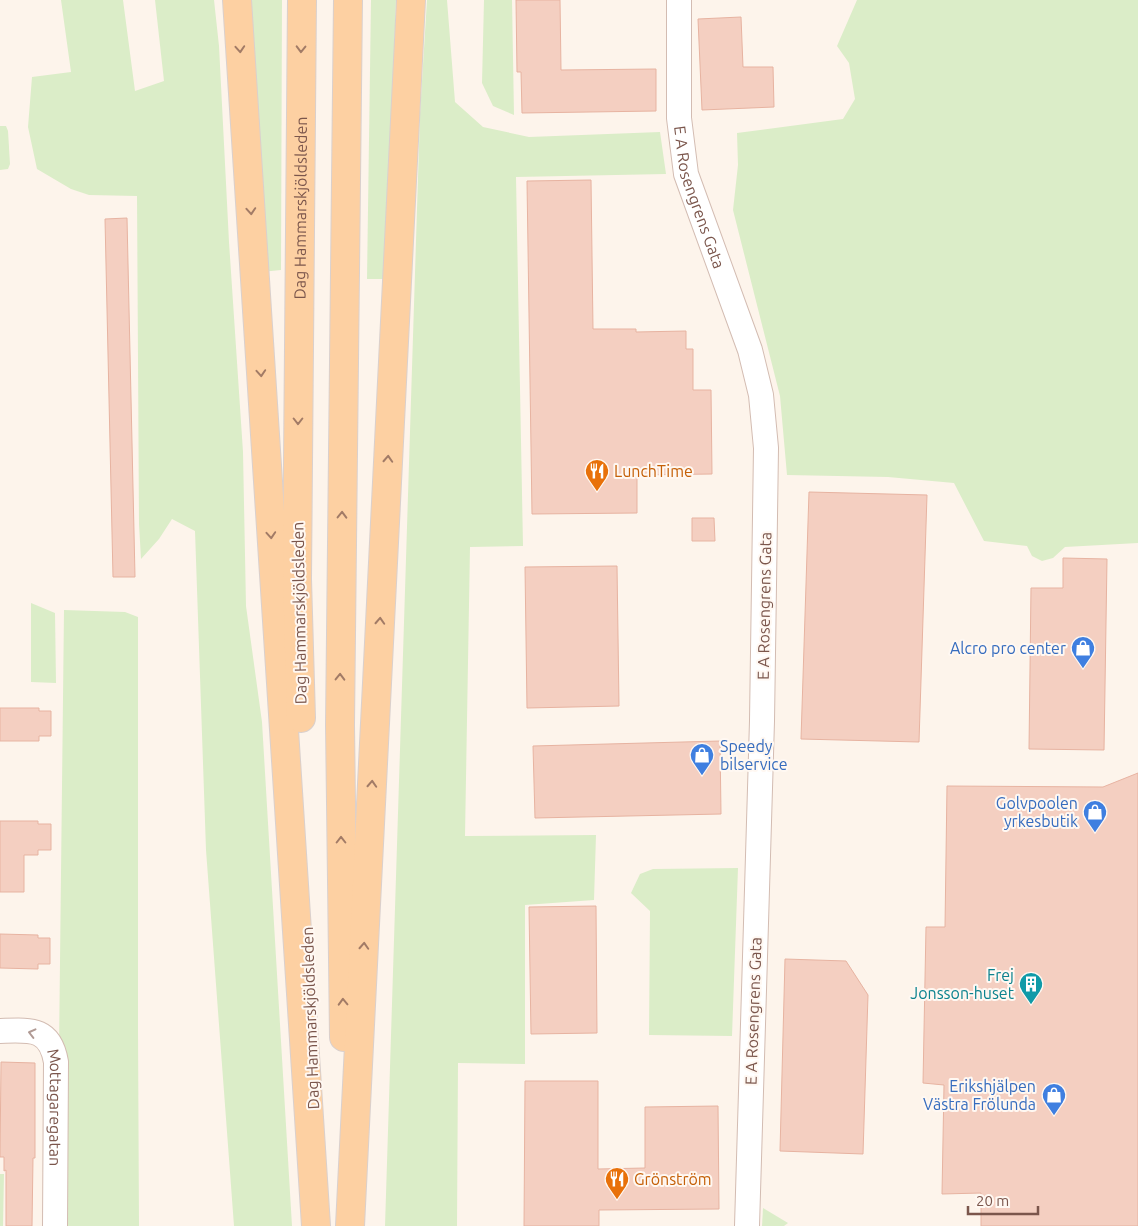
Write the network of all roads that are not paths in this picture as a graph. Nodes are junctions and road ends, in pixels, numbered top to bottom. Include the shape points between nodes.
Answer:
1 (237, 0) edge
2 (302, 0) edge
3 (348, 0) edge
4 (411, 0) edge
5 (679, 0) edge
6 (0, 1031) edge
7 (55, 1226) edge
8 (316, 1226) edge
9 (350, 1226) edge
10 (747, 1226) edge

1 -> 8 main road
2 -> 8 main road, Dag Hammarskjöldsleden via 297,579
9 -> 3 main road, Dag Hammarskjöldsleden via 342,981 340,735
9 -> 4 main road
5 - 10 street, E A Rosengrens Gata via 679,118 686,174 750,350 761,394 766,448 762,721
7 -> 6 street, Mottagaregatan via 56,1062 53,1047 44,1036 31,1031

